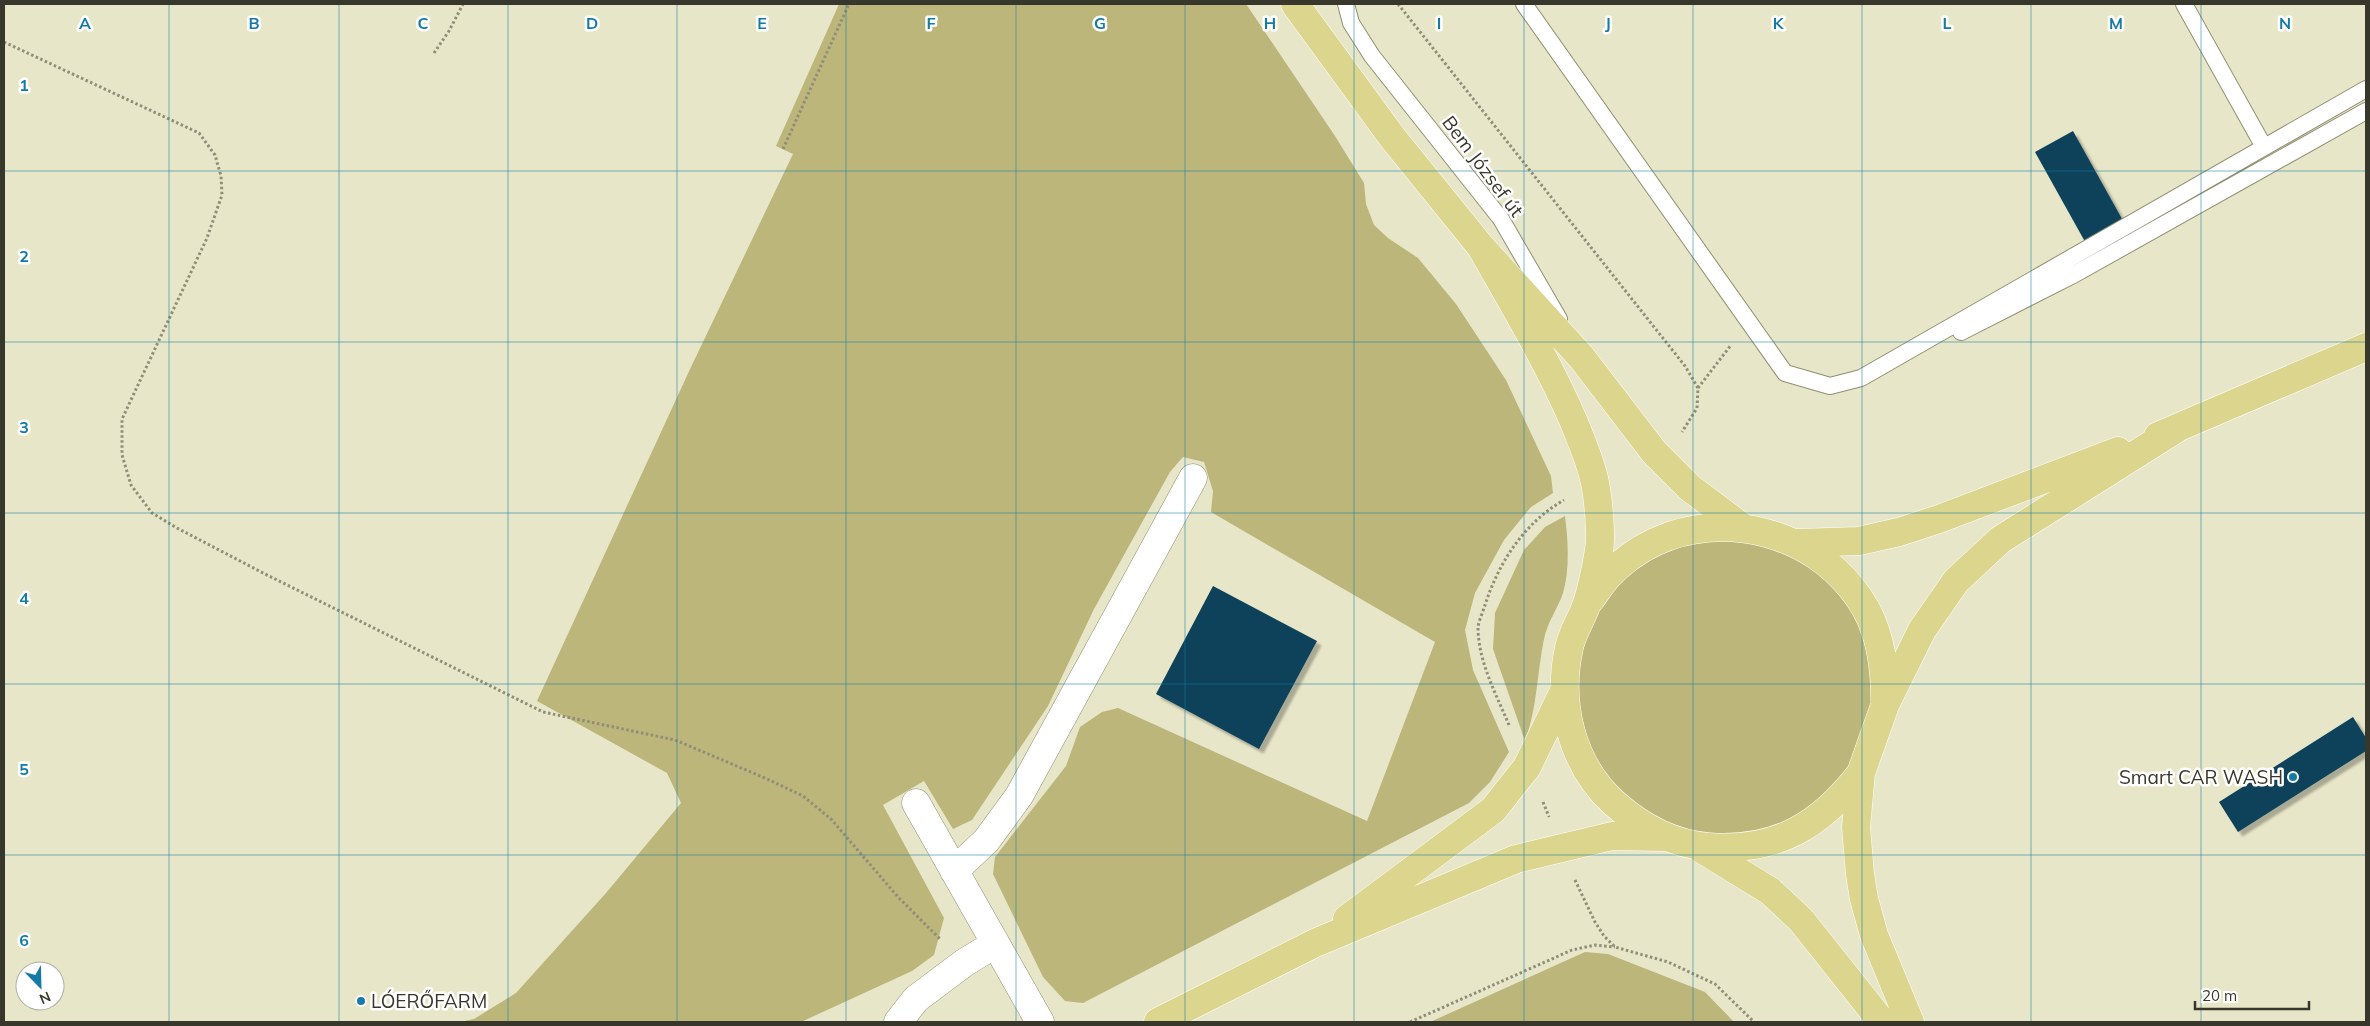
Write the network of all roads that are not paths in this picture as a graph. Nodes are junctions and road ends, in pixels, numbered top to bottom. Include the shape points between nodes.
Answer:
1 (1295, 4) edge
2 (1346, 4) edge
3 (1524, 4) edge
4 (2184, 4) edge
5 (2366, 89) edge
6 (2366, 111) edge
7 (2264, 147) junction
8 (1481, 247) junction
9 (2366, 348) edge
10 (1582, 358) junction
11 (1861, 378) junction
12 (2176, 429) junction
13 (1193, 478) dead end
14 (1742, 527) junction
15 (1798, 543) junction
16 (1586, 604) junction
17 (1564, 691) junction
18 (1885, 705) junction
19 (1861, 773) junction
20 (916, 804) dead end
21 (1664, 836) junction
22 (1696, 846) junction
23 (954, 872) junction
24 (1315, 943) junction
25 (995, 944) junction
26 (898, 1022) edge
27 (1040, 1022) edge
28 (1158, 1022) edge
29 (1882, 1022) edge
30 (1910, 1022) edge

1 - 8 main road via 1392,137
2 - 10 lane, Bem József út via 1351,24 1372,56 1501,220
3 - 11 lane via 1786,373 1830,386
4 - 7 lane
5 - 7 lane
6 - 11 lane via 2075,274 1981,323
7 - 11 lane
8 - 10 main road
8 - 16 main road via 1549,366 1584,447 1595,483 1600,547
9 - 12 main road
10 - 14 main road via 1654,452 1690,488
12 - 15 main road via 1899,532 1859,541
12 - 18 main road via 2000,540 1956,581 1922,630
13 - 23 street via 1019,796 986,841
14 - 15 main road
14 - 16 main road via 1705,527 1670,536 1623,564
15 - 18 main road via 1830,565 1856,594 1875,628 1884,666
16 - 17 main road via 1569,646
17 - 21 main road via 1569,728 1582,763 1604,794 1631,818
17 - 24 main road via 1527,767 1493,810
18 - 19 main road
19 - 22 main road via 1842,798 1817,819 1790,834 1760,844 1728,848
19 - 30 main road via 1856,827 1864,899 1874,935
20 - 23 street
21 - 22 main road
21 - 24 main road via 1612,836 1516,859
22 - 29 main road via 1770,891 1802,920
23 - 25 street
24 - 28 main road
25 - 26 street via 916,999
25 - 27 street

